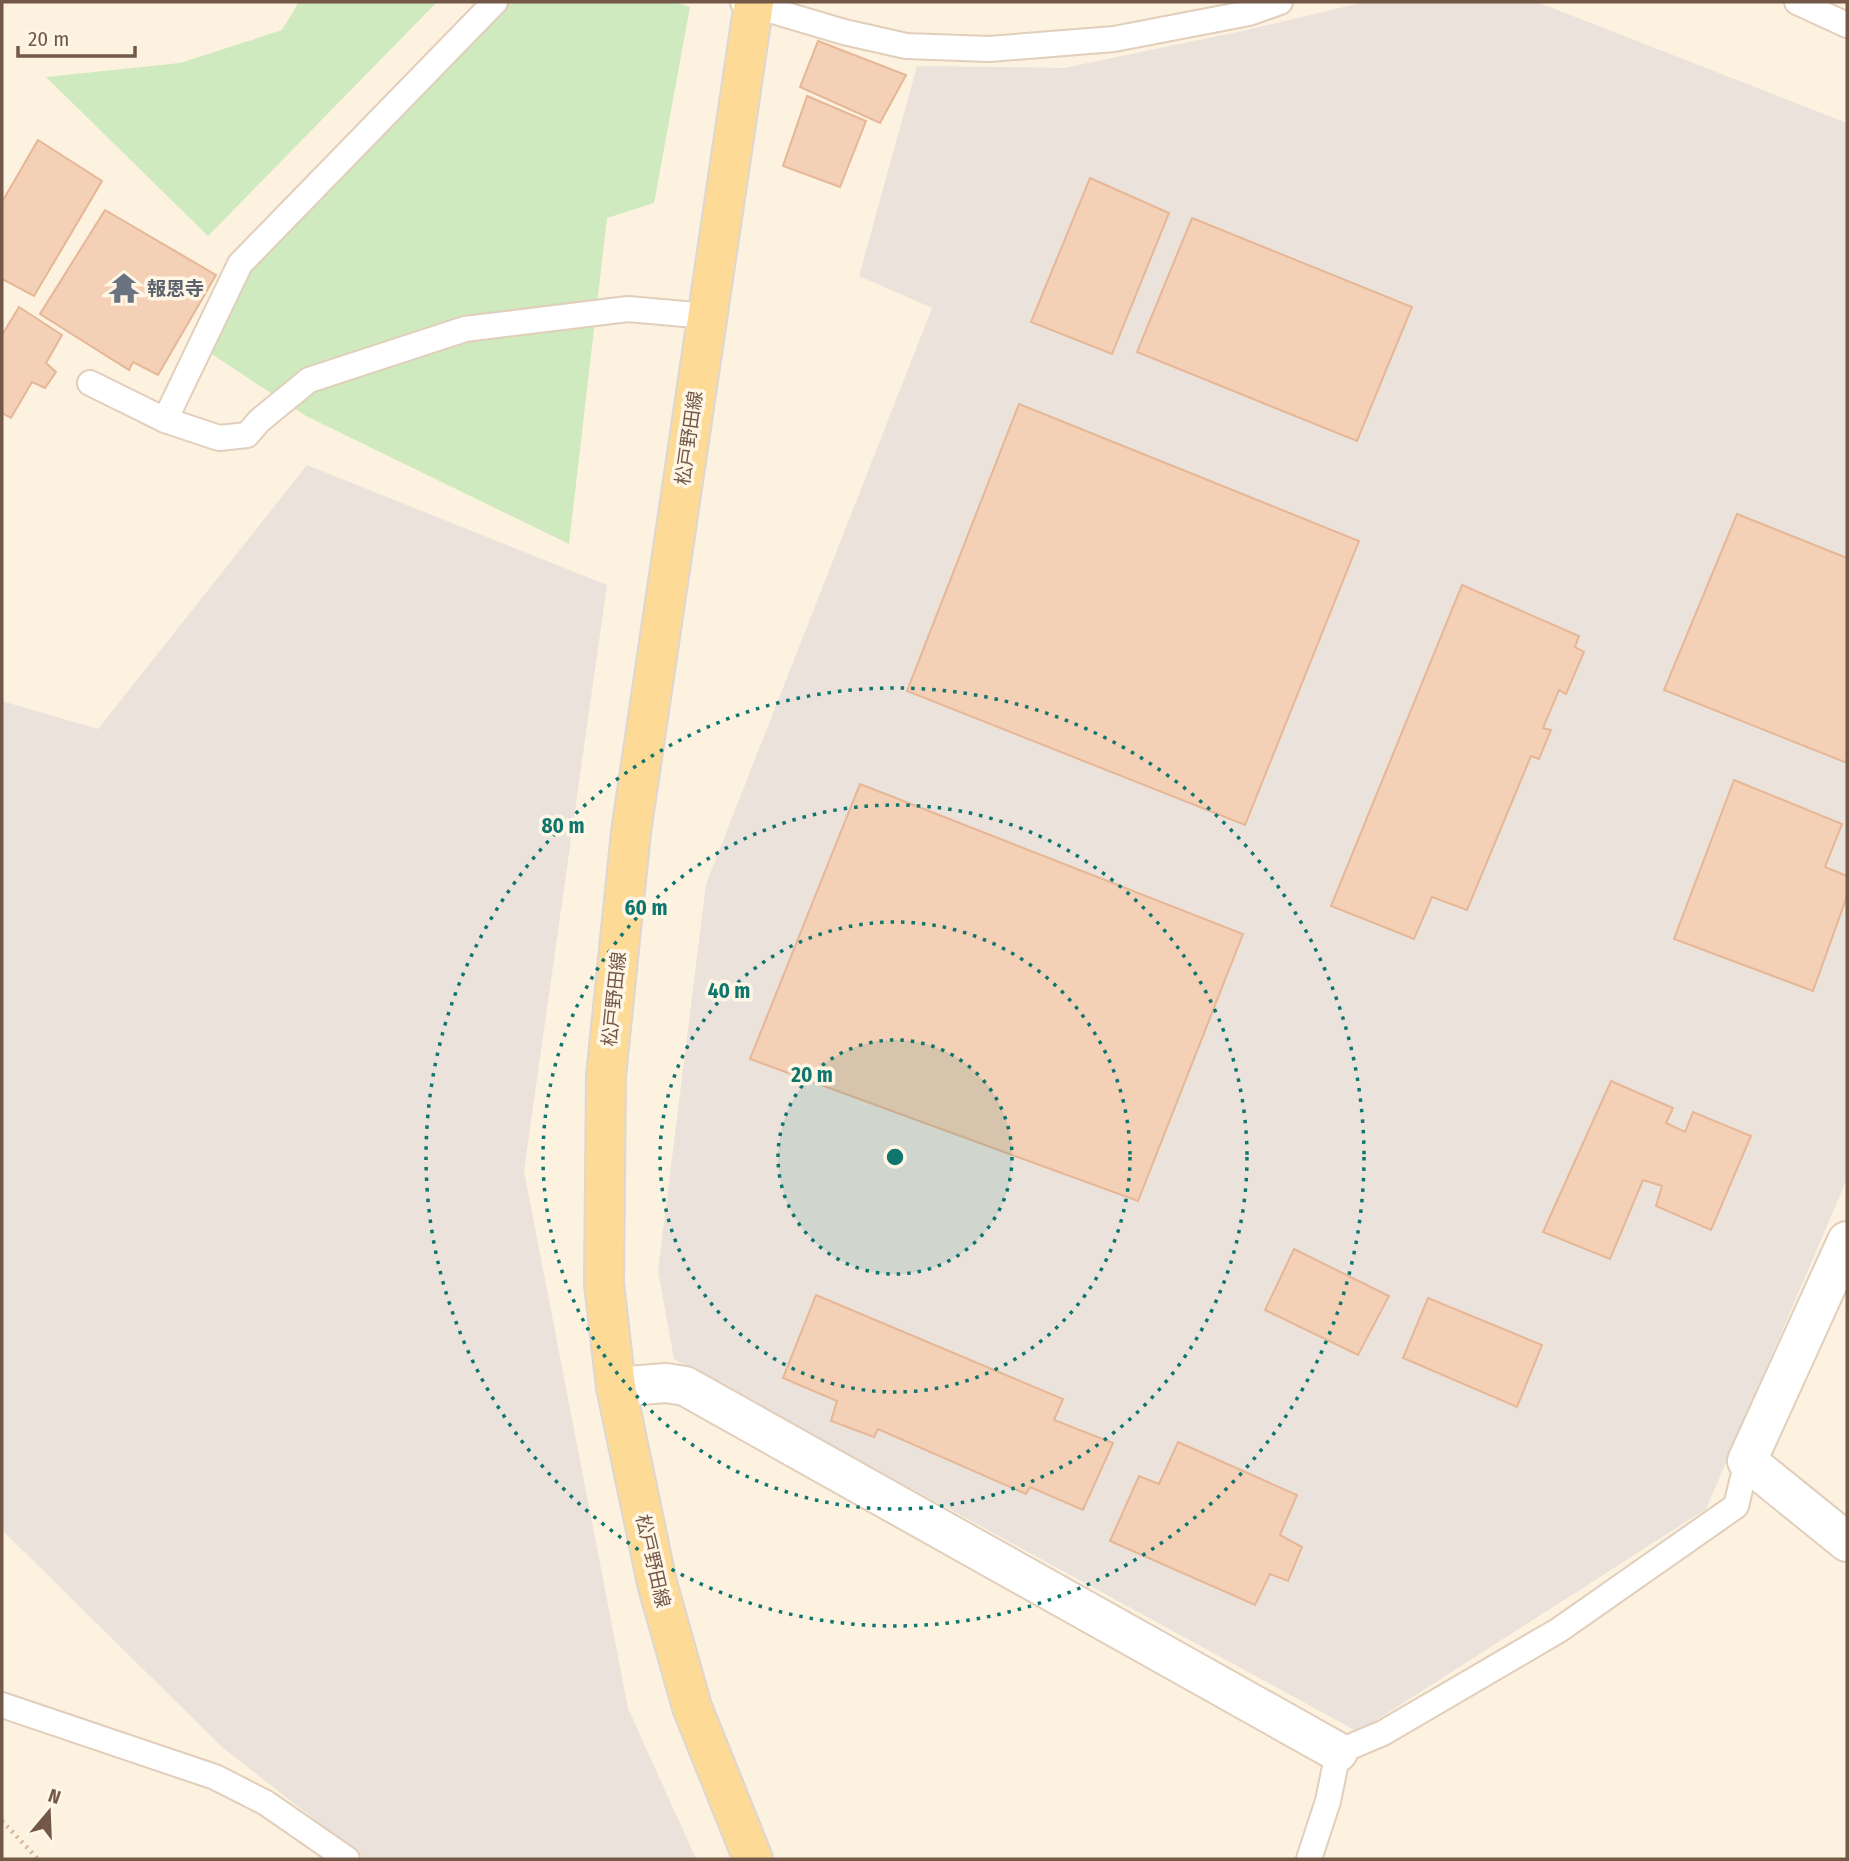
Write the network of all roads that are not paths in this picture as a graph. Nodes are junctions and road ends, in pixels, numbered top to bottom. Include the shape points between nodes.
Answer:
1 (495, 2) edge
2 (1280, 2) edge
3 (1797, 2) edge
4 (750, 3) edge
5 (1847, 25) edge
6 (707, 316) junction
7 (90, 383) dead end
8 (165, 421) junction
9 (1847, 1241) edge
10 (616, 1387) junction
11 (1747, 1461) junction
12 (1847, 1542) edge
13 (2, 1705) edge
14 (1338, 1752) junction
15 (347, 1859) edge
16 (752, 1859) edge
17 (1310, 1859) edge

1 - 8 lane via 240,264
2 - 4 lane via 1249,13 1114,39 989,49 906,46
3 - 5 lane
4 - 6 main road, 松戸野田線
6 - 8 lane via 628,309 465,330 309,380 247,435 219,438
6 - 10 main road, 松戸野田線 via 631,832 606,1076 604,1284
7 - 8 lane
9 - 11 street
10 - 14 street via 666,1382 685,1386
10 - 16 main road, 松戸野田線 via 657,1583 692,1707
11 - 12 street
11 - 14 lane via 1736,1506 1559,1630 1383,1733
13 - 15 lane via 215,1777 266,1803
14 - 17 lane

